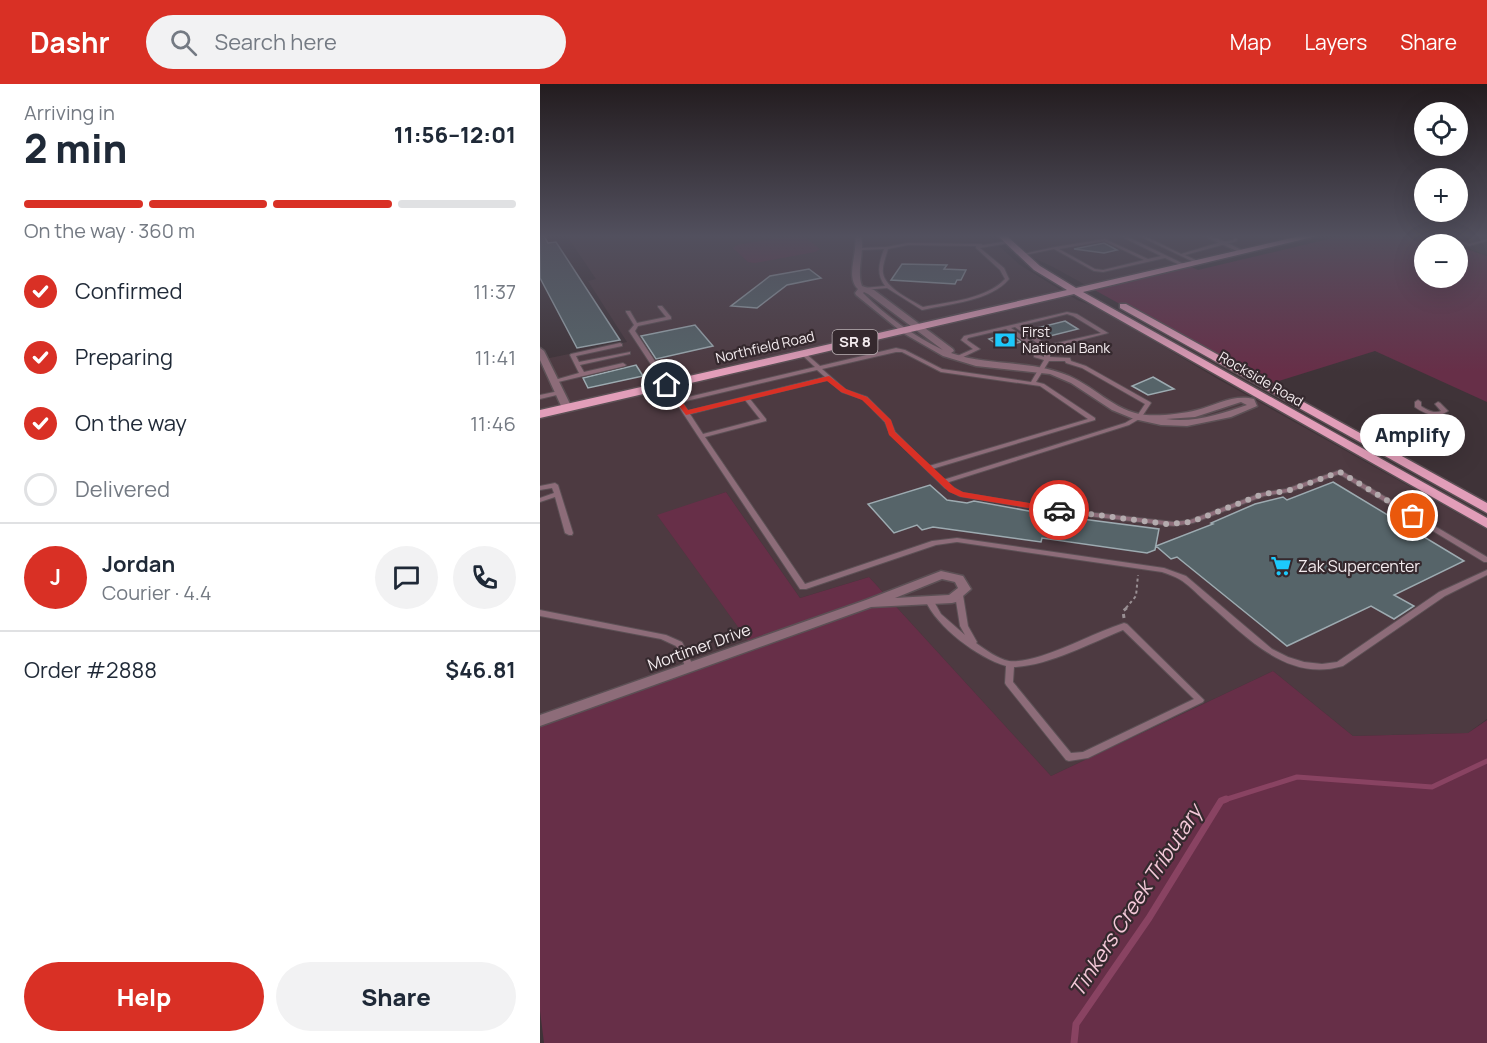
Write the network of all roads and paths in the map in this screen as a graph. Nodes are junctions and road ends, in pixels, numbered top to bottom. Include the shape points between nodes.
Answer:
1 (856, 281) edge
2 (883, 281) edge
3 (1006, 281) edge
4 (1059, 281) edge
5 (1078, 281) edge
6 (1122, 281) edge
7 (888, 286) junction
8 (1091, 288) junction
9 (863, 289) junction
10 (1077, 291) junction
11 (660, 307) dead end
12 (628, 312) dead end
13 (636, 325) junction
14 (1015, 325) junction
15 (1006, 327) junction
16 (917, 328) junction
17 (905, 331) junction
18 (620, 345) dead end
19 (1047, 347) junction
20 (540, 351) edge
21 (628, 353) dead end
22 (804, 354) junction
23 (957, 358) junction
24 (1047, 359) junction
25 (577, 364) junction
26 (623, 365) dead end
27 (818, 368) junction
28 (1040, 370) junction
29 (582, 374) junction
30 (829, 378) junction
31 (554, 381) junction
32 (1033, 383) junction
33 (667, 385) junction
34 (1279, 392) junction
35 (559, 393) junction
36 (540, 397) edge
37 (746, 398) junction
38 (1257, 399) junction
39 (678, 401) junction
40 (1418, 402) dead end
41 (1438, 404) dead end
42 (567, 408) junction
43 (686, 413) junction
44 (540, 414) edge
45 (1144, 418) junction
46 (702, 436) junction
47 (928, 468) junction
48 (942, 482) junction
49 (540, 488) edge
50 (558, 494) junction
51 (540, 500) edge
52 (1487, 509) edge
53 (1487, 524) edge
54 (569, 533) dead end
55 (1487, 560) edge
56 (1136, 566) junction
57 (1487, 572) edge
58 (959, 595) junction
59 (929, 600) junction
60 (870, 603) junction
61 (540, 613) edge
62 (1124, 626) junction
63 (975, 646) junction
64 (1010, 664) junction
65 (690, 668) junction
66 (540, 721) edge

1 - 9 street
2 - 7 lane
3 - 7 lane via 990,292 922,309
4 - 10 main road, Rockside Road
5 - 8 main road, Rockside Road
6 - 8 main road, Northfield Road / SR 8
7 - 9 lane
8 - 10 main road, Northfield Road / SR 8
8 - 34 main road, Rockside Road
9 - 16 street
9 - 17 street via 859,293
10 - 16 main road, Northfield Road / SR 8
10 - 38 main road, Rockside Road
11 - 13 lane via 669,318
12 - 13 lane
13 - 33 lane via 632,331
14 - 15 lane
14 - 19 lane
14 - 19 lane via 1067,313 1105,333
15 - 23 lane via 966,337 964,340 978,349
15 - 24 lane via 1036,346 1036,356
16 - 17 main road, Northfield Road / SR 8
16 - 23 street
17 - 22 main road, Northfield Road / SR 8
17 - 23 street via 939,353
18 - 25 lane via 573,355
19 - 24 lane
20 - 31 street
21 - 25 lane
22 - 27 lane
22 - 33 main road, Northfield Road / SR 8
23 - 28 street
24 - 28 lane
24 - 45 lane via 1068,359 1148,403
25 - 29 lane
26 - 29 lane
27 - 30 lane
27 - 32 lane via 903,351 941,370
27 - 39 lane
28 - 32 lane
28 - 45 street via 1066,378 1119,410
29 - 31 lane
30 - 37 lane
30 - 47 lane via 844,391 865,398 888,421 892,433
31 - 35 street
32 - 47 lane via 1058,394 1093,419
33 - 39 lane
33 - 42 main road, Northfield Road / SR 8
34 - 38 street
34 - 52 main road, Rockside Road
35 - 36 lane
35 - 42 street
37 - 43 lane
37 - 46 lane via 764,420
38 - 45 street via 1240,399 1196,414
38 - 53 main road, Rockside Road
39 - 43 lane
40 - 41 lane via 1418,407 1425,411 1441,414 1445,411
42 - 44 main road, Northfield Road / SR 8
43 - 46 lane
45 - 48 lane
46 - 56 lane via 803,587 935,543 957,540
47 - 48 lane
48 - 55 lane via 961,495 1174,524 1191,522 1263,494 1287,491 1340,472
49 - 50 lane via 555,485
50 - 51 lane
50 - 54 lane
56 - 57 lane via 1164,570 1182,578 1269,651 1283,659 1320,667 1340,664 1442,594
56 - 62 path via 1140,586 1135,602 1123,611
58 - 59 street, Mortimer Drive
58 - 60 street, Mortimer Drive via 964,584 941,575
58 - 63 lane via 964,626
59 - 60 street, Mortimer Drive
59 - 63 lane via 932,608
60 - 65 street, Mortimer Drive
61 - 65 lane via 663,637 679,644
62 - 64 lane via 1042,658
62 - 64 lane via 1200,700 1085,755 1069,757 1009,683
63 - 64 lane
65 - 66 street, Mortimer Drive

